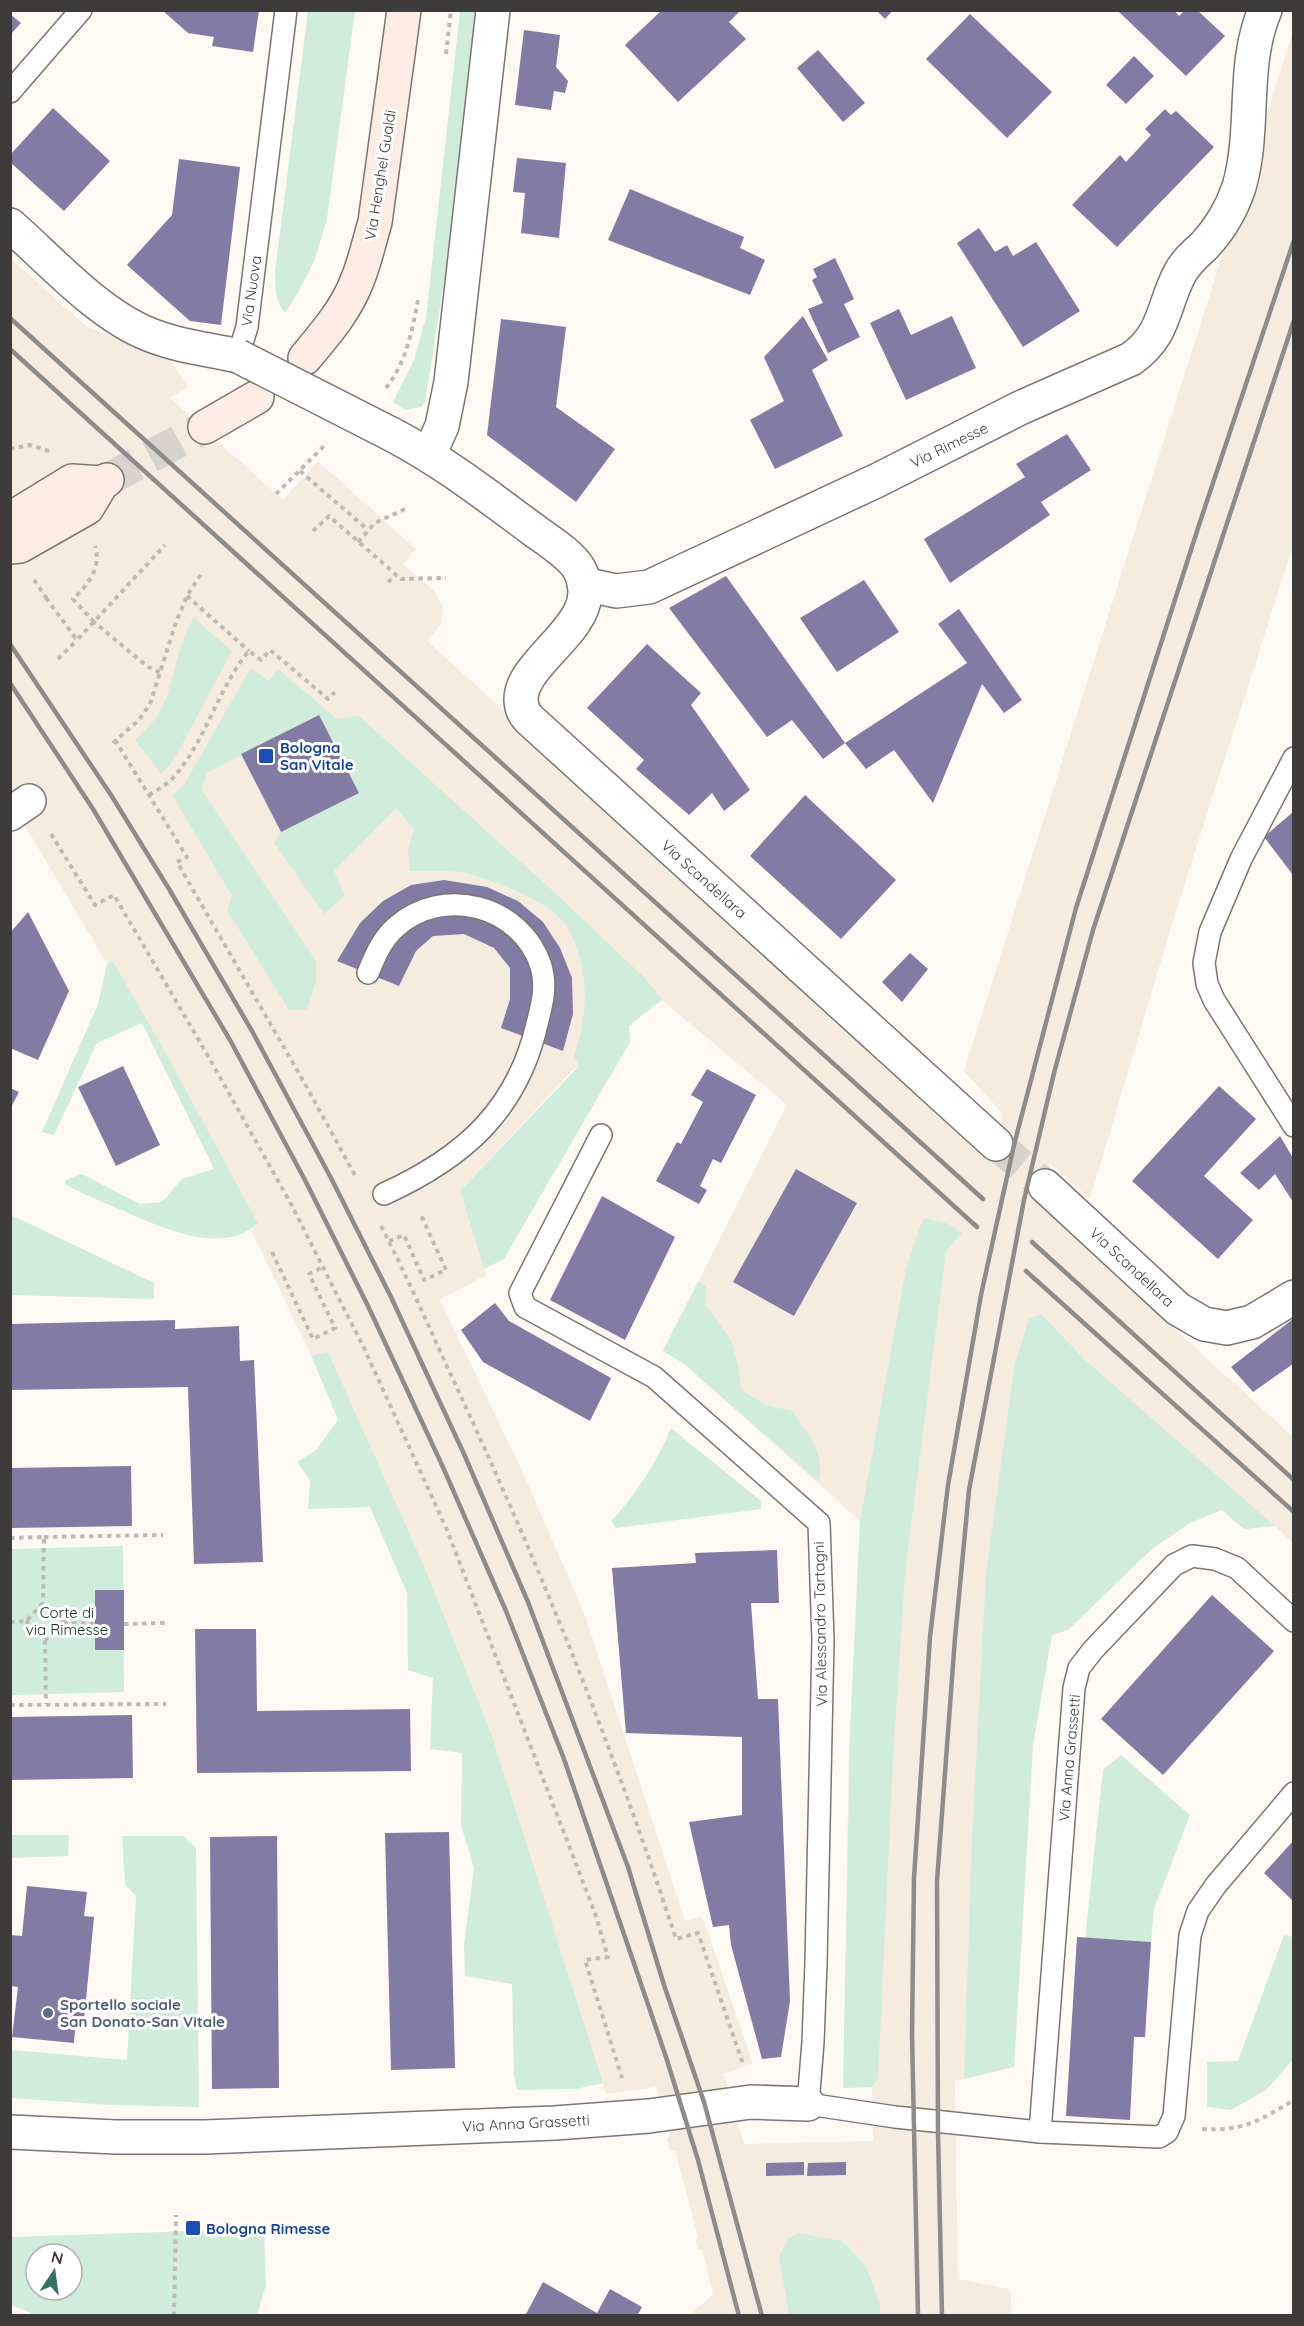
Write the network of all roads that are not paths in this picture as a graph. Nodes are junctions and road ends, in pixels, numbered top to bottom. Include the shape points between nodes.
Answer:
1 (81, 10) edge
2 (286, 10) edge
3 (404, 10) edge
4 (493, 10) edge
5 (1264, 10) edge
6 (10, 92) edge
7 (10, 225) edge
8 (238, 356) junction
9 (304, 358) dead end
10 (256, 397) dead end
11 (205, 427) tunnel mouth
12 (435, 459) junction
13 (10, 519) edge
14 (10, 547) edge
15 (584, 584) junction
16 (1293, 758) edge
17 (368, 973) dead end
18 (1293, 1126) edge
19 (601, 1135) dead end
20 (996, 1144) tunnel mouth
21 (1044, 1186) tunnel mouth
22 (384, 1194) dead end
23 (1293, 1298) edge
24 (1293, 1621) edge
25 (1293, 1793) edge
26 (808, 2104) junction
27 (10, 2132) edge
28 (1040, 2132) junction

1 - 6 lane
2 - 8 lane, Via Nuova via 247,327
3 - 9 main road, Via Henghel Gualdi via 378,203 366,256 345,305
4 - 12 street via 450,391
5 - 15 street, Via Rimesse via 1253,48 1249,137 1238,190 1218,228 1180,273 1160,326 1143,350 649,587 616,591
7 - 8 street via 95,301 130,326 188,347
8 - 12 street, bridge
10 - 11 main road
12 - 15 street via 565,554 579,568
13 - 14 main road via 72,481 104,482 87,508 20,546
15 - 20 street, Via Scandellara via 584,601 577,617 525,682 521,697 528,719
16 - 18 lane via 1241,859 1210,932 1204,963 1214,1000
17 - 22 lane via 378,949 395,927 418,911 448,903 478,906 506,919 528,940 541,966 544,997 529,1054 514,1087 492,1120 462,1148
19 - 26 lane, Via Alessandro Tartagni via 520,1293 525,1307 654,1377 819,1522 823,1640 816,1963
21 - 23 street, Via Scandellara via 1178,1309 1204,1324 1227,1328 1252,1322
24 - 28 lane, Via Anna Grassetti via 1237,1568 1215,1559 1192,1556 1174,1565 1079,1668 1074,1688
25 - 28 lane, Via Anna Grassetti via 1198,1911 1190,1935 1172,2124 1167,2132 1159,2137
26 - 27 street, Via Anna Grassetti via 751,2102 649,2116 555,2123 205,2137
26 - 28 lane, Via Anna Grassetti

